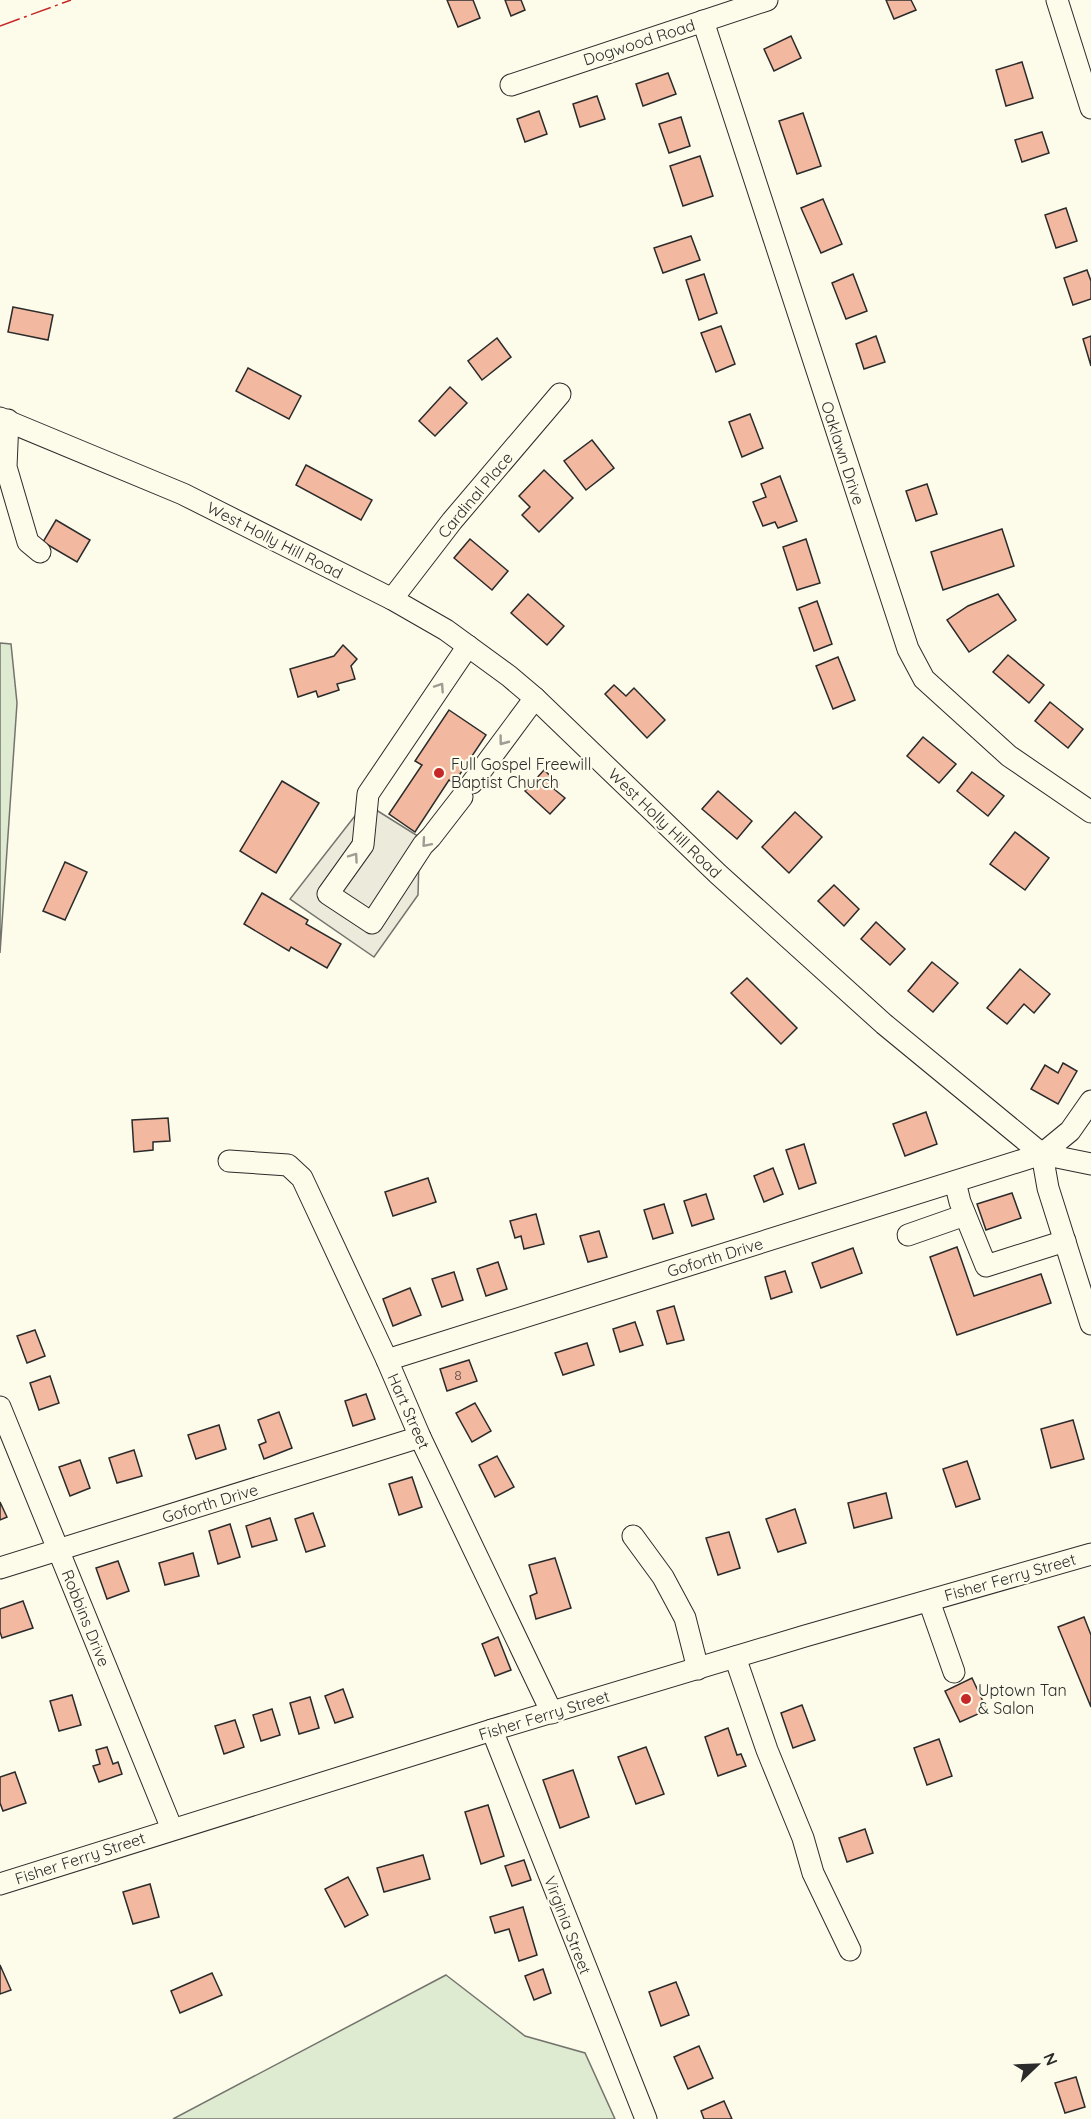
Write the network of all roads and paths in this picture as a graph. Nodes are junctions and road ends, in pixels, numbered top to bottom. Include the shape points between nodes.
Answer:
1 (767, 0) edge
2 (1057, 0) edge
3 (710, 12) edge
4 (511, 85) dead end
5 (1091, 108) edge
6 (560, 394) dead end
7 (4, 419) edge
8 (40, 552) dead end
9 (392, 598) junction
10 (468, 646) junction
11 (535, 698) junction
12 (1091, 812) edge
13 (1091, 1101) edge
14 (1042, 1154) junction
15 (230, 1161) dead end
16 (1091, 1164) edge
17 (955, 1182) junction
18 (965, 1215) junction
19 (908, 1235) dead end
20 (1065, 1241) junction
21 (1091, 1323) edge
22 (387, 1360) junction
23 (0, 1407) edge
24 (420, 1437) junction
25 (633, 1536) dead end
26 (58, 1551) junction
27 (1091, 1554) edge
28 (0, 1568) edge
29 (929, 1601) junction
30 (735, 1657) junction
31 (698, 1669) junction
32 (954, 1672) dead end
33 (552, 1713) junction
34 (492, 1730) junction
35 (172, 1829) junction
36 (0, 1884) edge
37 (850, 1950) dead end
38 (646, 2119) edge

1 - 3 street, Dogwood Road
2 - 5 street
3 - 4 street, Dogwood Road
3 - 12 street, Oaklawn Drive via 908,649 924,678 1009,756
6 - 9 street, Cardinal Place
7 - 8 street via 6,466 28,542
7 - 9 street, West Holly Hill Road via 183,494
9 - 10 street, West Holly Hill Road
10 - 11 street, West Holly Hill Road
11 -> 10 street via 423,845 372,923 328,894 363,845 368,794
11 - 14 street, West Holly Hill Road via 718,874 875,1017
13 - 14 street via 1070,1131
14 - 16 street
14 - 17 street, Goforth Drive
14 - 20 street
15 - 22 street, Hart Street via 288,1165 302,1178
17 - 18 street
17 - 22 street, Goforth Drive
18 - 19 street
18 - 20 street via 986,1266
20 - 21 street
22 - 24 street, Hart Street
23 - 26 street, Robbins Drive
24 - 26 street, Goforth Drive
24 - 33 street, Hart Street
25 - 31 street via 663,1577 685,1618
26 - 28 street, Goforth Drive
26 - 35 street, Robbins Drive
27 - 29 street, Fisher Ferry Street
29 - 30 street, Fisher Ferry Street
29 - 32 street
30 - 31 street, Fisher Ferry Street
30 - 37 street via 813,1873
31 - 33 street, Fisher Ferry Street
33 - 34 street, Fisher Ferry Street
34 - 35 street, Fisher Ferry Street
34 - 38 street, Virginia Street
35 - 36 street, Fisher Ferry Street

